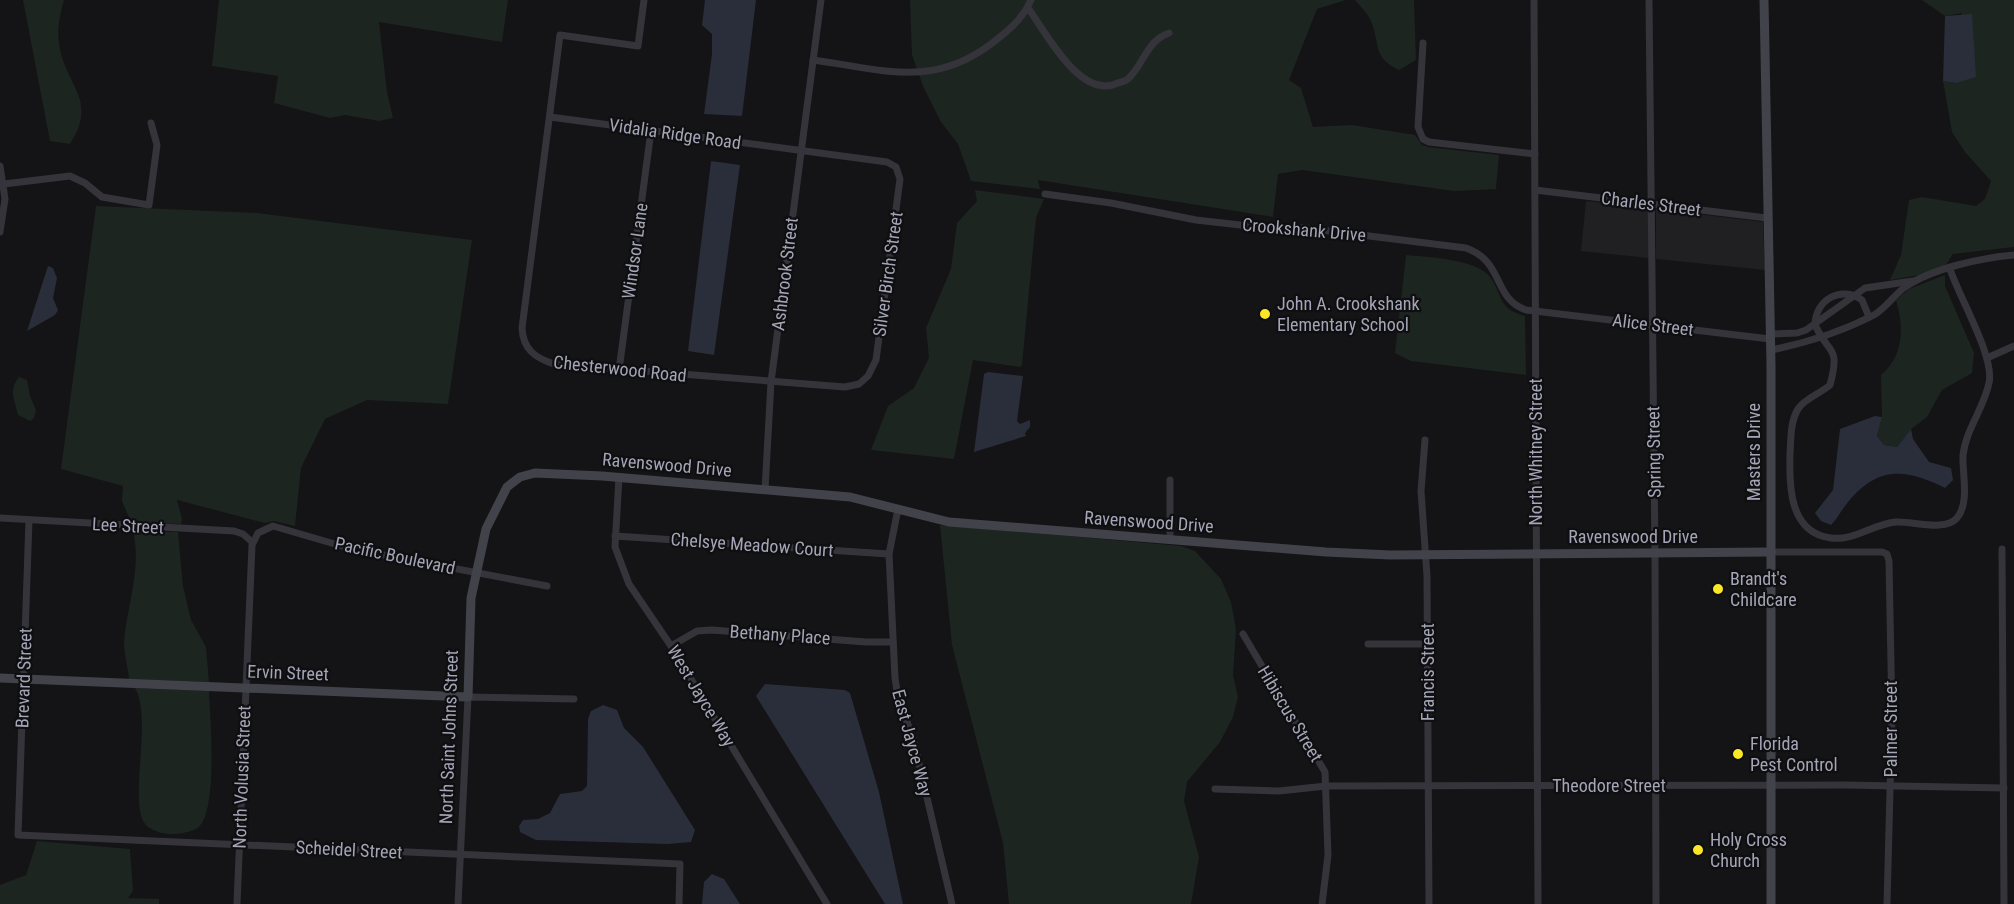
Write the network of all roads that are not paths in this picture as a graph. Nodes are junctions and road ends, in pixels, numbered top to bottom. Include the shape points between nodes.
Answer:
1 (644, 0) edge
2 (821, 0) edge
3 (1031, 0) edge
4 (1534, 0) edge
5 (1649, 0) edge
6 (1764, 0) edge
7 (1028, 8) junction
8 (1168, 33) dead end
9 (1423, 44) dead end
10 (813, 60) junction
11 (550, 117) junction
12 (152, 123) dead end
13 (651, 131) junction
14 (801, 151) junction
15 (1535, 154) junction
16 (0, 166) edge
17 (4, 184) junction
18 (1535, 190) junction
19 (1045, 194) dead end
20 (1652, 204) junction
21 (1767, 218) junction
22 (0, 232) edge
23 (2014, 255) edge
24 (1950, 269) junction
25 (1921, 279) junction
26 (1856, 295) junction
27 (1535, 311) junction
28 (1869, 317) junction
29 (1652, 325) junction
30 (1815, 325) junction
31 (1822, 336) junction
32 (1770, 337) junction
33 (2014, 346) edge
34 (1771, 350) junction
35 (1987, 358) junction
36 (619, 370) junction
37 (771, 382) junction
38 (1425, 440) dead end
39 (619, 477) junction
40 (1170, 480) dead end
41 (765, 490) junction
42 (898, 509) junction
43 (0, 518) edge
44 (29, 520) junction
45 (615, 536) junction
46 (1170, 540) junction
47 (252, 542) junction
48 (2002, 549) dead end
49 (1771, 552) junction
50 (889, 554) junction
51 (1537, 554) junction
52 (1655, 554) junction
53 (1887, 554) joint
54 (1427, 555) junction
55 (475, 572) junction
56 (547, 586) dead end
57 (1243, 634) dead end
58 (893, 642) junction
59 (1368, 644) dead end
60 (1428, 644) junction
61 (671, 646) junction
62 (0, 678) edge
63 (25, 679) junction
64 (246, 688) junction
65 (468, 697) junction
66 (574, 699) dead end
67 (1656, 785) junction
68 (1771, 785) junction
69 (1326, 786) junction
70 (1428, 786) junction
71 (1538, 786) junction
72 (1891, 786) junction
73 (2004, 788) junction
74 (1215, 789) dead end
75 (18, 835) joint
76 (239, 845) junction
77 (460, 855) junction
78 (237, 904) edge
79 (458, 904) edge
80 (679, 904) edge
81 (827, 904) edge
82 (952, 904) edge
83 (1322, 904) edge
84 (1429, 904) edge
85 (1538, 904) edge
86 (1656, 904) edge
87 (1771, 904) edge
88 (1887, 904) edge
89 (2004, 904) edge

1 - 11 street, Chesterwood Road via 638,46 560,35
2 - 10 street, Ashbrook Street
3 - 7 street
4 - 15 street, North Whitney Street
5 - 20 street, Spring Street
6 - 21 street, Masters Drive
7 - 8 street via 1078,76 1095,86 1110,87 1130,78 1144,54
7 - 10 street via 1012,29 970,59 950,68 916,73
9 - 15 street via 1418,127 1422,139
10 - 14 street, Ashbrook Street
11 - 13 street, Vidalia Ridge Road
11 - 36 street, Chesterwood Road via 522,338 529,351 541,360
12 - 17 street via 157,145 149,205 102,197 70,176
13 - 14 street, Vidalia Ridge Road
13 - 36 street, Windsor Lane
14 - 37 street, Ashbrook Street
14 - 37 street, Silver Birch Street via 887,162 896,167 900,179 876,360 868,376 859,384 846,387
15 - 18 street, North Whitney Street
16 - 17 street
17 - 22 street
18 - 20 street, Charles Street
18 - 27 street, North Whitney Street
19 - 27 street, Crookshank Drive via 1111,202 1196,220 1305,228 1466,249 1483,256 1492,266 1503,292 1513,303
20 - 21 street, Charles Street
20 - 29 street, Spring Street
21 - 32 street, Masters Drive
23 - 24 street
24 - 25 street
24 - 35 street
25 - 26 street via 1865,288
25 - 28 street
26 - 28 street
26 - 30 street, Alice Street
26 - 30 street via 1839,292 1819,308
27 - 29 street, Alice Street
27 - 51 street, North Whitney Street
28 - 31 street
29 - 32 street, Alice Street
29 - 52 street, Spring Street
30 - 31 street
30 - 32 street, Alice Street via 1797,333
31 - 34 street
31 - 35 street via 1834,354 1834,368 1830,385 1797,410 1789,490 1802,522 1828,538 1842,539 1895,522 1939,525 1957,519 1964,500 1964,445 1990,380
32 - 34 street, Masters Drive
33 - 35 street
34 - 49 street, Masters Drive
36 - 37 street, Chesterwood Road
37 - 41 street, Ashbrook Street
38 - 54 street, Francis Street via 1421,490
39 - 41 street, Ravenswood Drive
39 - 45 street, West Jayce Way
39 - 55 street, Ravenswood Drive via 535,473 513,482 501,493 493,510
40 - 46 street
41 - 42 street, Ravenswood Drive via 849,497
42 - 46 street, Ravenswood Drive via 949,522
42 - 50 street, East Jayce Way
43 - 44 street, Lee Street
44 - 47 street, Lee Street via 234,531
44 - 63 street, Brevard Street
45 - 50 street, Chelsye Meadow Court
45 - 61 street, West Jayce Way via 618,558 629,584
46 - 54 street, Ravenswood Drive
47 - 55 street, Pacific Boulevard via 260,530 273,526 352,549
47 - 64 street, North Volusia Street
48 - 73 street
49 - 52 street, Ravenswood Drive
49 - 53 street, Ravenswood Drive
49 - 68 street, Masters Drive
50 - 58 street, East Jayce Way
51 - 52 street, Ravenswood Drive
51 - 54 street, Ravenswood Drive
51 - 71 street, North Whitney Street
52 - 67 street, Spring Street
53 - 72 street, Palmer Street
54 - 60 street, Francis Street
55 - 56 street, Pacific Boulevard
55 - 65 street, North Saint Johns Street
57 - 69 street, Hibiscus Street via 1320,762
58 - 61 street, Bethany Place via 712,630 698,631
58 - 82 street, East Jayce Way via 898,698 913,738
59 - 60 street
60 - 70 street, Francis Street
61 - 81 street, West Jayce Way
62 - 63 street, Ervin Street
63 - 64 street, Ervin Street
63 - 75 street, Brevard Street
64 - 65 street, Ervin Street
64 - 76 street, North Volusia Street
65 - 66 street, Ervin Street
65 - 77 street, North Saint Johns Street
67 - 68 street, Theodore Street
67 - 71 street, Theodore Street
67 - 86 street, Spring Street
68 - 72 street, Theodore Street
68 - 87 street, Masters Drive
69 - 70 street, Theodore Street
69 - 74 street, Theodore Street via 1279,791
69 - 83 street, Hibiscus Street via 1328,855
70 - 71 street, Theodore Street
70 - 84 street, Francis Street
71 - 85 street, North Whitney Street
72 - 73 street, Theodore Street
72 - 88 street, Palmer Street
73 - 89 street
75 - 76 street, Scheidel Street
76 - 77 street, Scheidel Street
76 - 78 street, North Volusia Street
77 - 79 street, North Saint Johns Street
77 - 80 street, Scheidel Street via 680,864

